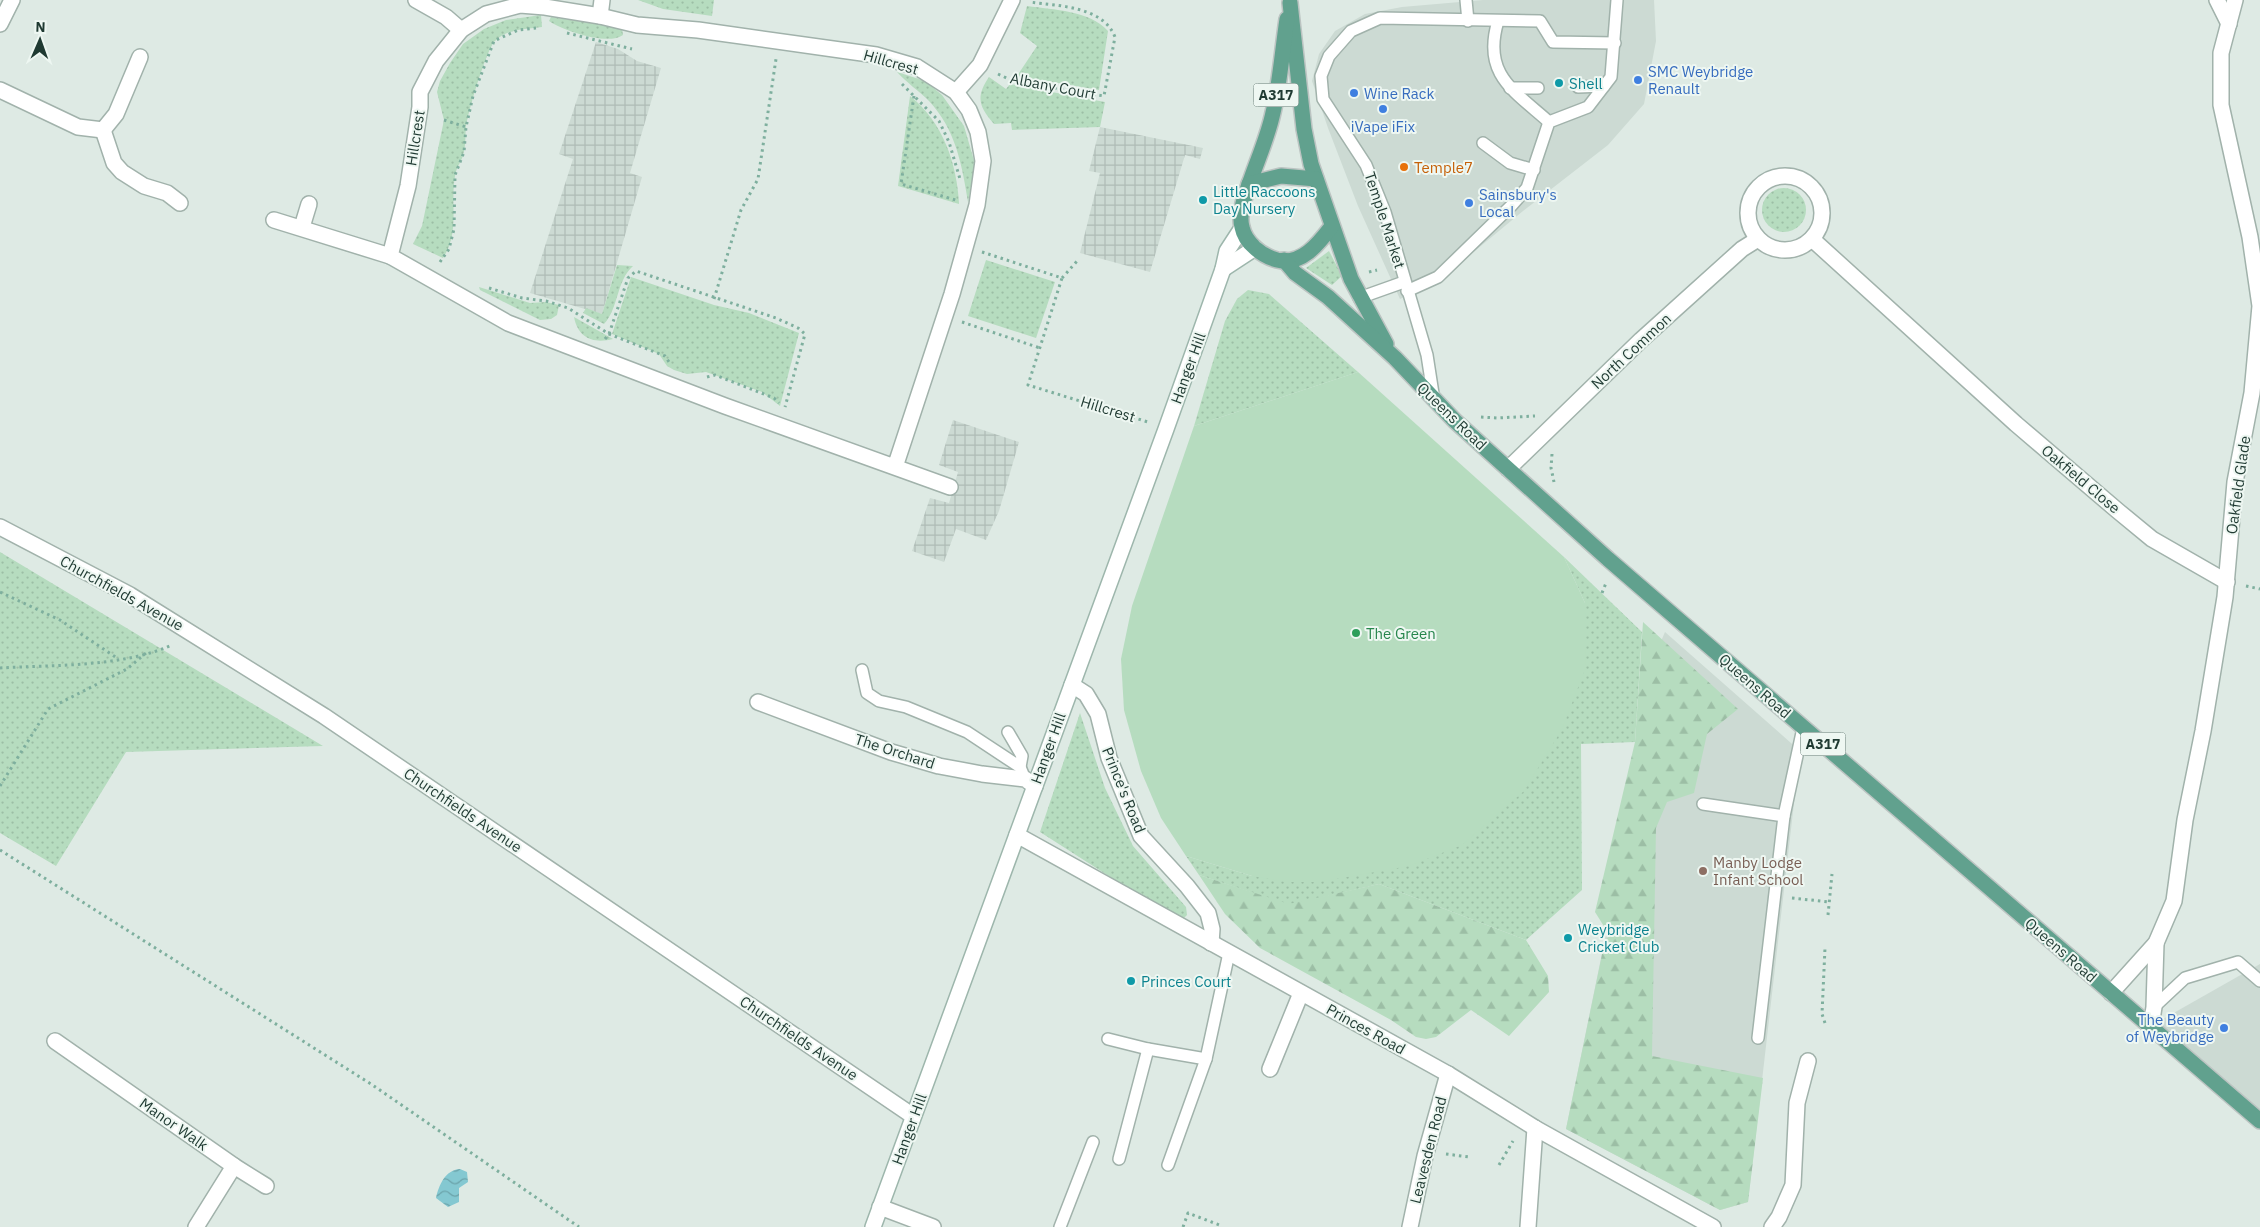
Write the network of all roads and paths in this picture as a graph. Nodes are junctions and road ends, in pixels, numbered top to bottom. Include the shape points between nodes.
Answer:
1 (12, 0) edge
2 (416, 0) edge
3 (602, 0) edge
4 (1012, 0) edge
5 (1466, 0) edge
6 (1617, 0) edge
7 (2217, 0) edge
8 (2235, 0) edge
9 (1292, 1) edge
10 (600, 16) junction
11 (1468, 21) junction
12 (1498, 21) junction
13 (0, 24) edge
14 (2229, 24) junction
15 (542, 27) dead end
16 (461, 30) junction
17 (565, 32) dead end
18 (779, 41) junction
19 (1615, 43) junction
20 (632, 49) dead end
21 (140, 57) dead end
22 (980, 65) junction
23 (900, 82) dead end
24 (1604, 86) junction
25 (1510, 88) junction
26 (1538, 88) dead end
27 (1578, 88) dead end
28 (0, 90) edge
29 (956, 92) junction
30 (914, 96) junction
31 (1301, 98) junction
32 (1323, 99) junction
33 (444, 120) dead end
34 (1549, 122) junction
35 (466, 127) junction
36 (103, 130) junction
37 (1483, 144) dead end
38 (1534, 170) junction
39 (1316, 180) junction
40 (1249, 184) junction
41 (962, 187) dead end
42 (180, 203) dead end
43 (308, 204) dead end
44 (274, 220) dead end
45 (971, 226) junction
46 (1332, 226) junction
47 (302, 227) junction
48 (1242, 228) junction
49 (1758, 239) junction
50 (1812, 239) junction
51 (965, 246) junction
52 (1256, 248) junction
53 (390, 256) junction
54 (1078, 260) dead end
55 (1284, 260) junction
56 (446, 268) dead end
57 (1223, 269) junction
58 (1377, 270) dead end
59 (1368, 273) dead end
60 (1062, 278) junction
61 (485, 286) dead end
62 (1406, 286) junction
63 (1359, 298) junction
64 (714, 299) junction
65 (945, 316) junction
66 (609, 334) junction
67 (1040, 348) junction
68 (593, 356) junction
69 (1394, 358) junction
70 (674, 370) dead end
71 (704, 377) dead end
72 (1434, 400) junction
73 (1448, 414) junction
74 (1564, 414) junction
75 (1166, 428) junction
76 (1552, 452) dead end
77 (895, 467) junction
78 (1508, 468) junction
79 (1554, 484) dead end
80 (950, 487) dead end
81 (0, 527) edge
82 (2227, 582) junction
83 (0, 592) edge
84 (196, 634) junction
85 (146, 653) junction
86 (117, 659) junction
87 (0, 668) edge
88 (862, 670) dead end
89 (1072, 685) junction
90 (758, 702) dead end
91 (1804, 728) junction
92 (1008, 732) dead end
93 (1026, 777) junction
94 (0, 786) edge
95 (1703, 804) dead end
96 (1784, 816) junction
97 (1016, 835) junction
98 (0, 850) edge
99 (1832, 874) dead end
100 (1789, 898) dead end
101 (1829, 902) junction
102 (1828, 915) dead end
103 (1211, 943) junction
104 (2156, 943) junction
105 (1825, 948) dead end
106 (1229, 953) junction
107 (2260, 981) edge
108 (1301, 993) junction
109 (2111, 993) junction
110 (2154, 1007) junction
111 (1825, 1023) dead end
112 (2151, 1027) junction
113 (1758, 1038) dead end
114 (1108, 1039) dead end
115 (55, 1041) dead end
116 (1148, 1049) junction
117 (1206, 1059) junction
118 (1808, 1061) dead end
119 (1270, 1069) dead end
120 (1448, 1074) junction
121 (913, 1116) junction
122 (2260, 1121) edge
123 (1535, 1128) junction
124 (1093, 1142) dead end
125 (1119, 1159) dead end
126 (1168, 1165) dead end
127 (234, 1166) junction
128 (266, 1186) dead end
129 (880, 1207) junction
130 (1222, 1226) edge
131 (196, 1227) edge
132 (579, 1227) edge
133 (873, 1227) edge
134 (932, 1227) edge
135 (1060, 1227) edge
136 (1183, 1227) edge
137 (1410, 1227) edge
138 (1528, 1227) edge
139 (1713, 1227) edge
140 (1772, 1227) edge

1 - 13 street
2 - 16 street
3 - 10 street
4 - 22 street
4 - 22 path, Albany Court via 1075,9 1101,18 1112,29 1115,37 1104,96 1013,81
5 - 11 lane
6 - 19 lane via 1613,22
7 - 14 street
8 - 14 street, Oakfield Glade
9 - 31 main road, Queens Road / A317
9 - 40 main road, A317 via 1272,118
10 - 16 street, Hillcrest via 520,5 486,14
10 - 18 street, Hillcrest via 637,24
11 - 12 lane
11 - 32 lane via 1380,18 1351,31 1329,56 1322,76
12 - 19 lane via 1540,21 1552,42
12 - 25 lane via 1494,36 1495,66
14 - 82 street, Oakfield Glade via 2221,54 2221,105 2250,237 2260,306 2252,393 2235,482
15 - 35 path via 518,30 494,42 473,96
16 - 53 street, Hillcrest via 436,61 420,92 408,186
17 - 20 path
18 - 29 street, Hillcrest via 876,55 901,62 917,67
18 - 64 path via 758,179 741,210
19 - 24 lane via 1611,77
21 - 36 street via 116,114
22 - 29 street
23 - 30 path
24 - 27 lane
24 - 34 lane via 1588,107
25 - 26 lane
25 - 34 lane
28 - 36 street via 78,127
29 - 45 street, Hillcrest via 969,110 978,132 983,160
30 - 41 path via 940,121 950,142
30 - 45 path via 902,184 966,203
31 - 32 lane
31 - 39 main road, Queens Road / A317 via 1307,147
32 - 62 lane, Temple Market via 1366,165 1385,212
33 - 35 path
34 - 38 lane
35 - 56 path via 464,152 455,175 454,229 449,249 439,263
36 - 42 street via 114,163 122,172 144,186 167,193
37 - 38 lane via 1510,163
38 - 62 lane via 1527,188 1512,206 1438,277
39 - 40 main road via 1281,176
39 - 46 main road, Queens Road / A317
40 - 48 main road via 1243,204
43 - 47 street
44 - 47 street
45 - 51 street, Hillcrest
46 - 55 main road via 1308,253
46 - 63 main road, Queens Road / A317
47 - 53 street
48 - 52 main road via 1244,236
48 - 57 street, Hanger Hill via 1227,251
49 - 50 street via 1779,250 1796,248
49 - 50 street via 1751,229 1748,205 1762,184 1785,176 1808,184 1816,193 1822,217
49 - 74 street, North Common via 1742,249 1641,340
50 - 82 street, Oakfield Close via 2086,485 2152,539
51 - 60 path
51 - 65 street, Hillcrest
52 - 55 main road, Queens Road
52 - 57 street
53 - 68 street via 508,324
54 - 60 path
55 - 69 main road, Queens Road / A317
57 - 75 street, Hanger Hill
58 - 59 path
60 - 67 path, Hillcrest
61 - 66 path via 568,308
62 - 63 lane
62 - 72 lane, Temple Market via 1428,355
63 - 69 main road, Queens Road / A317
64 - 66 path via 636,271 628,278
64 - 71 path via 776,318 805,334 784,408 774,398 715,375
65 - 67 path
65 - 77 street, Hillcrest
66 - 68 path
66 - 70 path via 665,356
67 - 75 path, Hillcrest via 1028,385
68 - 77 street
69 - 72 main road, Queens Road / A317
72 - 73 main road, Queens Road / A317
73 - 74 path via 1497,418
73 - 78 main road, Queens Road / A317
74 - 78 street, North Common
75 - 89 street, Hanger Hill
76 - 79 path
77 - 80 street
78 - 91 main road, Queens Road / A317
81 - 84 street, Churchfields Avenue via 130,595
82 - 104 street, Oakfield Glade via 2174,901
83 - 86 path via 60,620
84 - 85 path
84 - 121 street, Churchfields Avenue via 324,716
85 - 86 path
85 - 94 path via 127,669 48,709
86 - 87 path via 72,665
88 - 93 lane via 867,693 879,701 967,732
89 - 93 street, Hanger Hill
89 - 103 street, Prince's Road via 1086,694 1098,714 1109,758 1141,836 1208,913
90 - 93 street, The Orchard via 891,752 939,766 982,774
91 - 96 lane
91 - 109 main road, Queens Road / A317
92 - 93 lane via 1022,756
93 - 97 street, Hanger Hill
95 - 96 lane
96 - 113 lane
97 - 103 street, Princes Road
97 - 121 street, Hanger Hill
98 - 132 path via 371,1084
99 - 101 path
100 - 101 path
101 - 102 path
103 - 106 street, Princes Road
104 - 109 street, Oakfield Glade
104 - 110 street, Oakfield Glade
105 - 111 path via 1822,1014
106 - 108 street, Princes Road
106 - 117 lane
107 - 110 lane via 2238,962 2185,978
108 - 119 street
108 - 120 street, Princes Road
109 - 112 main road, Queens Road / A317
110 - 112 street, Oakfield Glade
112 - 122 main road, Queens Road / A317
114 - 116 lane
115 - 127 street, Manor Walk
116 - 117 lane
116 - 125 lane
117 - 126 lane
118 - 140 street via 1796,1103 1793,1184
120 - 123 street, Princes Road
120 - 137 street, Leavesden Road via 1425,1156
121 - 129 street, Hanger Hill
123 - 138 street
123 - 139 street, Princes Road
124 - 135 lane
127 - 128 street, Manor Walk
127 - 131 street
129 - 133 street, Hanger Hill
129 - 134 street
130 - 136 path via 1188,1213

